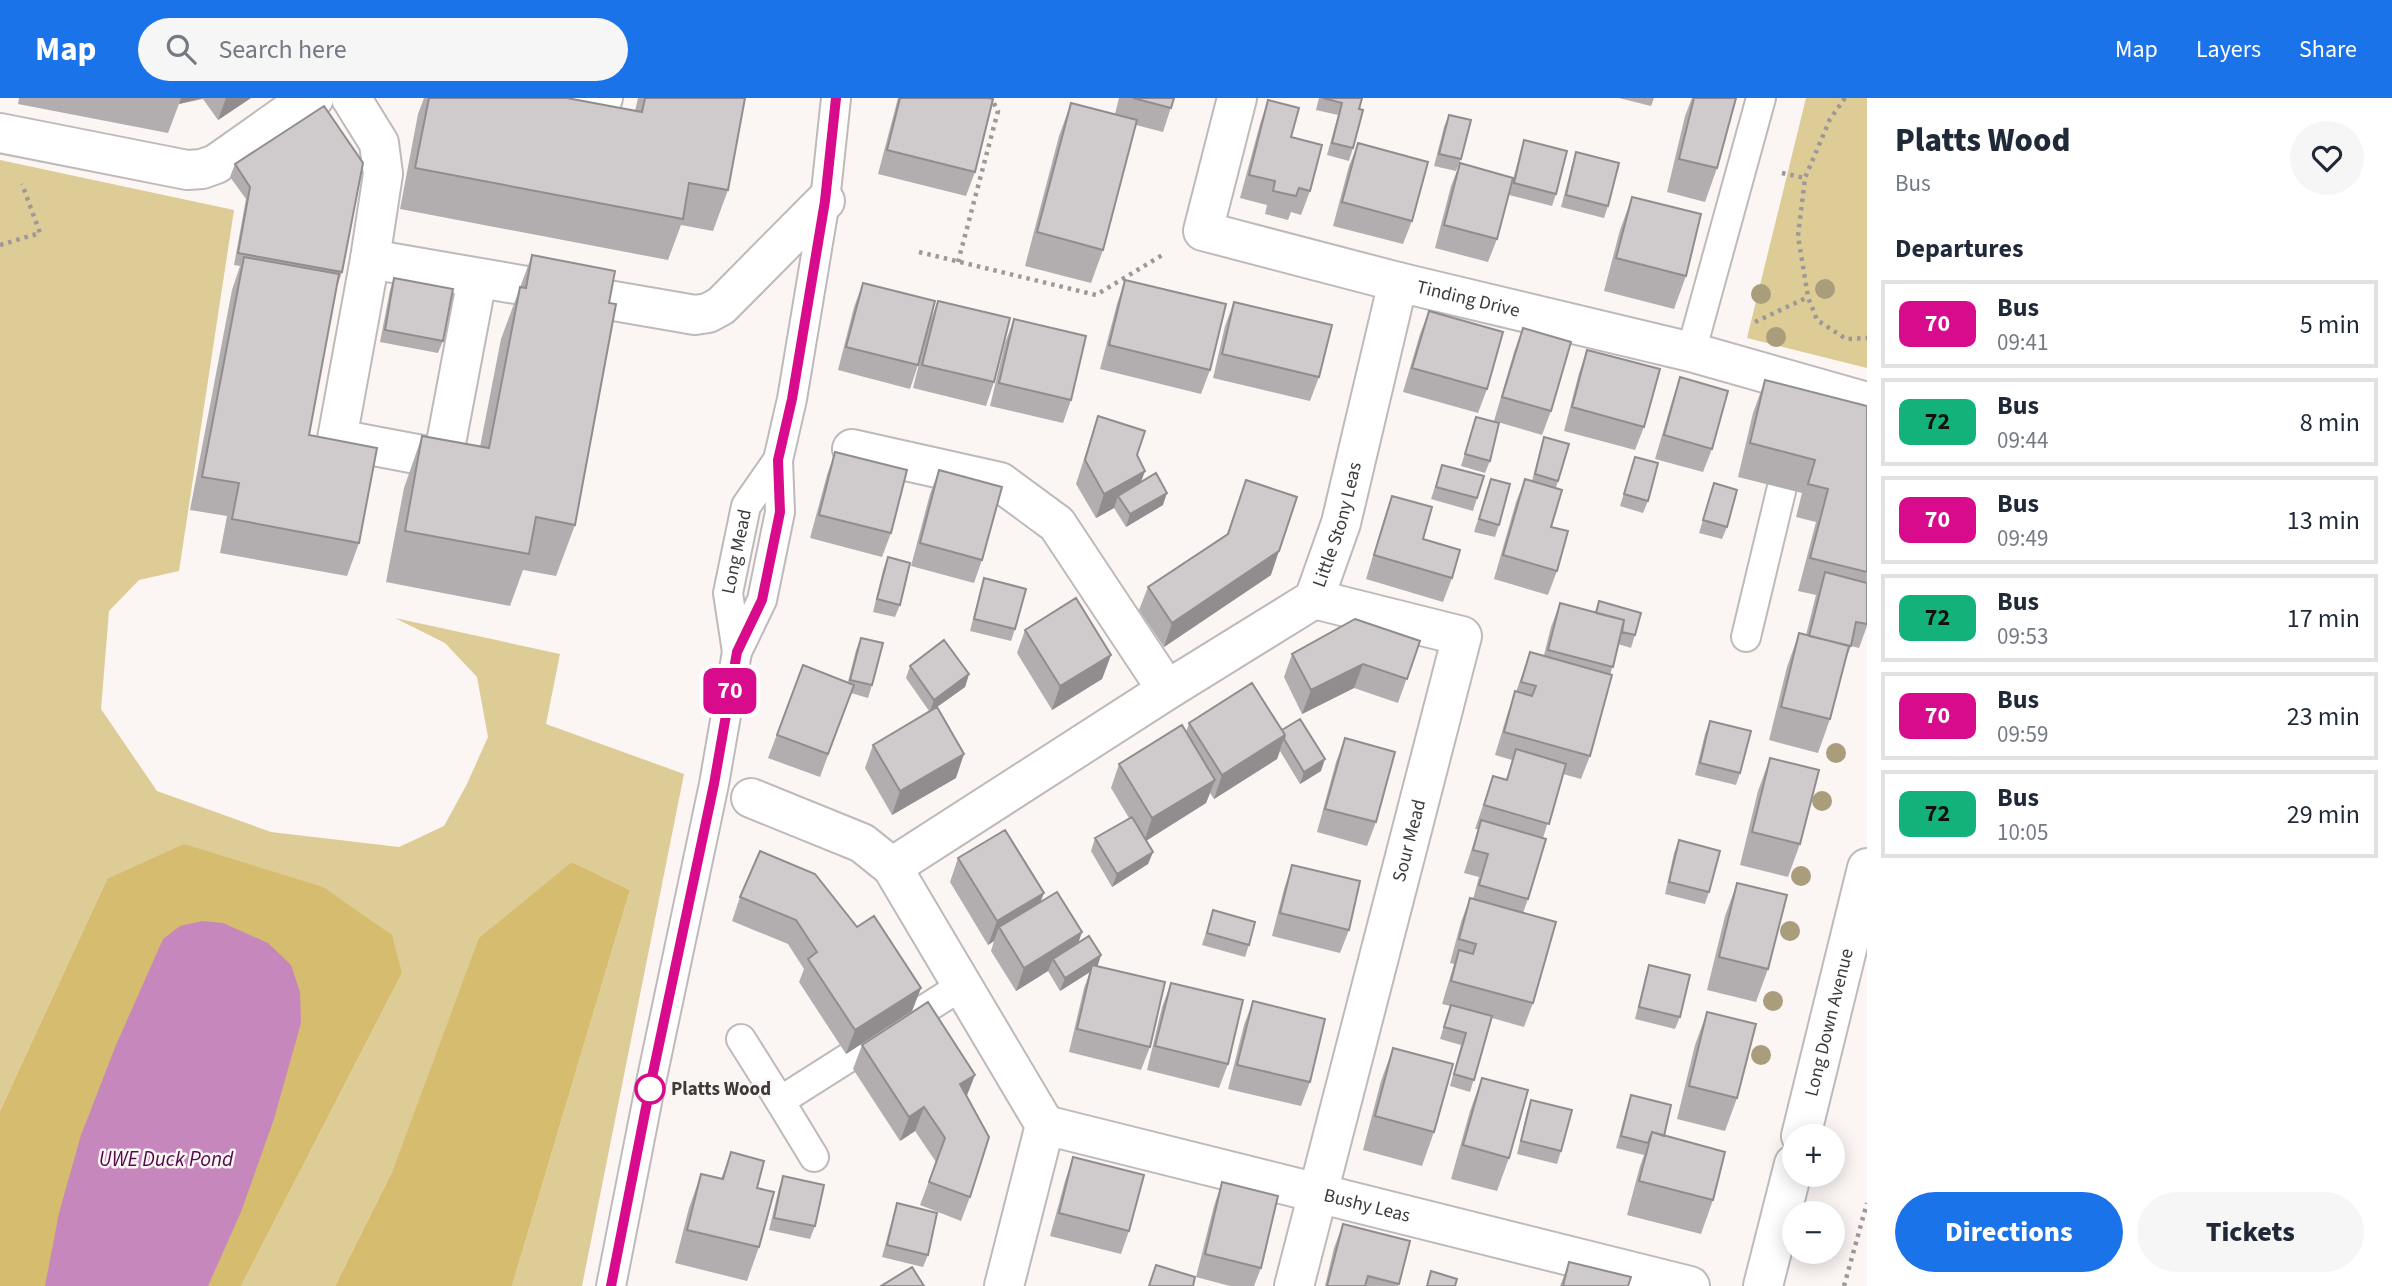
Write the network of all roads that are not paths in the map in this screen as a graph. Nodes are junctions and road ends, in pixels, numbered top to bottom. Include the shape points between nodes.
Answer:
1 (314, 98) edge
2 (351, 98) edge
3 (508, 98) edge
4 (603, 98) edge
5 (836, 98) edge
6 (1237, 98) edge
7 (1760, 98) edge
8 (3, 134) edge
9 (825, 201) junction
10 (370, 259) junction
11 (477, 279) junction
12 (1398, 282) junction
13 (1691, 352) junction
14 (1867, 402) edge
15 (852, 449) dead end
16 (1782, 487) edge
17 (1314, 599) junction
18 (1746, 637) dead end
19 (1167, 690) junction
20 (751, 798) dead end
21 (892, 867) junction
22 (1867, 868) edge
23 (963, 985) junction
24 (741, 1039) dead end
25 (780, 1101) junction
26 (1804, 1124) edge
27 (1045, 1125) junction
28 (814, 1157) dead end
29 (1788, 1187) edge
30 (1317, 1191) junction
31 (611, 1286) edge
32 (1004, 1286) edge
33 (1294, 1286) edge
34 (1690, 1286) edge
35 (1763, 1286) edge

1 - 8 street via 202,169 187,170
2 - 10 street via 373,131 383,158
3 - 4 street via 571,112 588,109
5 - 9 lane, Long Mead
6 - 12 street, Tinding Drive via 1203,231
7 - 13 lane
9 - 11 street via 735,293 708,313 682,315
9 - 31 lane, Long Mead via 778,460 746,506 728,593 737,652
10 - 11 street
10 - 11 street via 337,439 443,459
12 - 13 street, Tinding Drive
12 - 17 street, Little Stony Leas via 1340,523
13 - 14 street, Tinding Drive via 1803,398
15 - 19 street via 1000,482 1057,524
16 - 18 lane
17 - 19 street, Little Stony Leas
17 - 30 street, Sour Mead via 1462,636
19 - 21 street, Little Stony Leas
20 - 21 street via 862,843
21 - 23 street
22 - 26 street, Long Down Avenue
23 - 25 lane
23 - 27 street
24 - 25 lane
25 - 28 lane
27 - 30 street, Bushy Leas
27 - 32 street
29 - 35 street
30 - 33 street
30 - 34 street, Bushy Leas

